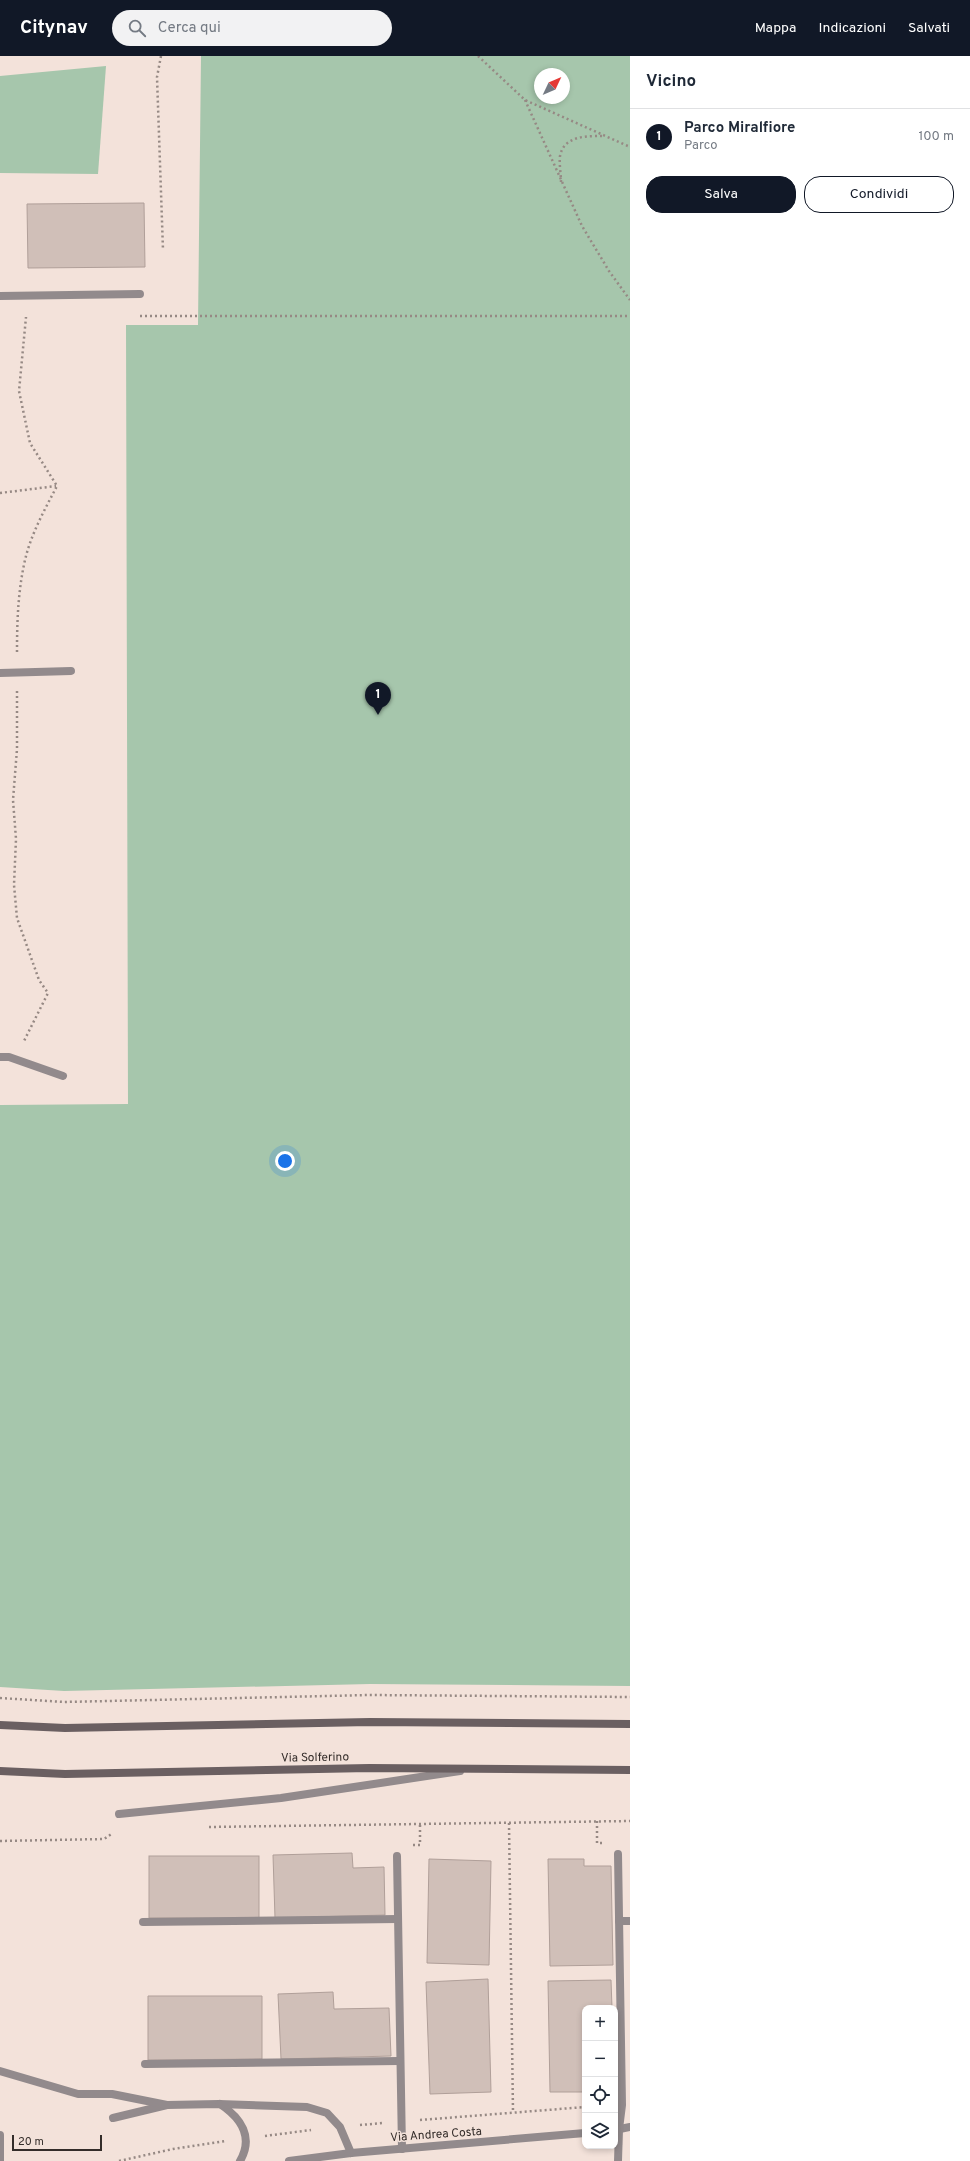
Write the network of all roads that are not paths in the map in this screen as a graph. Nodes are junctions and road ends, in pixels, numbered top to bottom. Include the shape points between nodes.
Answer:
1 (140, 294) dead end
2 (0, 296) edge
3 (71, 671) dead end
4 (0, 672) edge
5 (0, 1057) edge
6 (63, 1076) dead end
7 (630, 1724) edge
8 (0, 1725) edge
9 (477, 1768) junction
10 (630, 1770) edge
11 (0, 1771) edge
12 (119, 1814) dead end
13 (618, 1854) dead end
14 (397, 1856) dead end
15 (398, 1919) junction
16 (630, 1921) edge
17 (143, 1922) dead end
18 (620, 1922) junction
19 (399, 2062) junction
20 (145, 2064) dead end
21 (0, 2071) edge
22 (219, 2104) junction
23 (167, 2105) junction
24 (113, 2118) dead end
25 (618, 2124) edge
26 (630, 2126) edge
27 (618, 2129) edge
28 (582, 2133) edge
29 (0, 2135) edge
30 (402, 2149) junction
31 (618, 2149) edge
32 (351, 2153) junction
33 (0, 2161) edge
34 (240, 2161) edge
35 (293, 2161) edge
36 (618, 2161) edge

1 - 2 street
3 - 4 street
5 - 6 street via 8,1057
7 - 8 main road via 370,1722 64,1728
9 - 10 main road, Via Solferino
9 - 11 main road, Via Solferino via 65,1774
9 - 12 street via 282,1798
13 - 18 street
14 - 15 street
15 - 17 street
15 - 19 street
16 - 18 street
18 - 25 street via 622,2105
19 - 20 street
19 - 30 street
21 - 23 street via 78,2094 112,2094
22 - 23 street
22 - 32 street via 307,2107 327,2113 340,2126
22 - 34 street via 232,2112 242,2124 247,2138 246,2152
23 - 24 street
26 - 27 street
28 - 30 street, Via Andrea Costa
29 - 33 street
30 - 32 street, Via Andrea Costa
31 - 36 street
32 - 35 street, Via Andrea Costa

